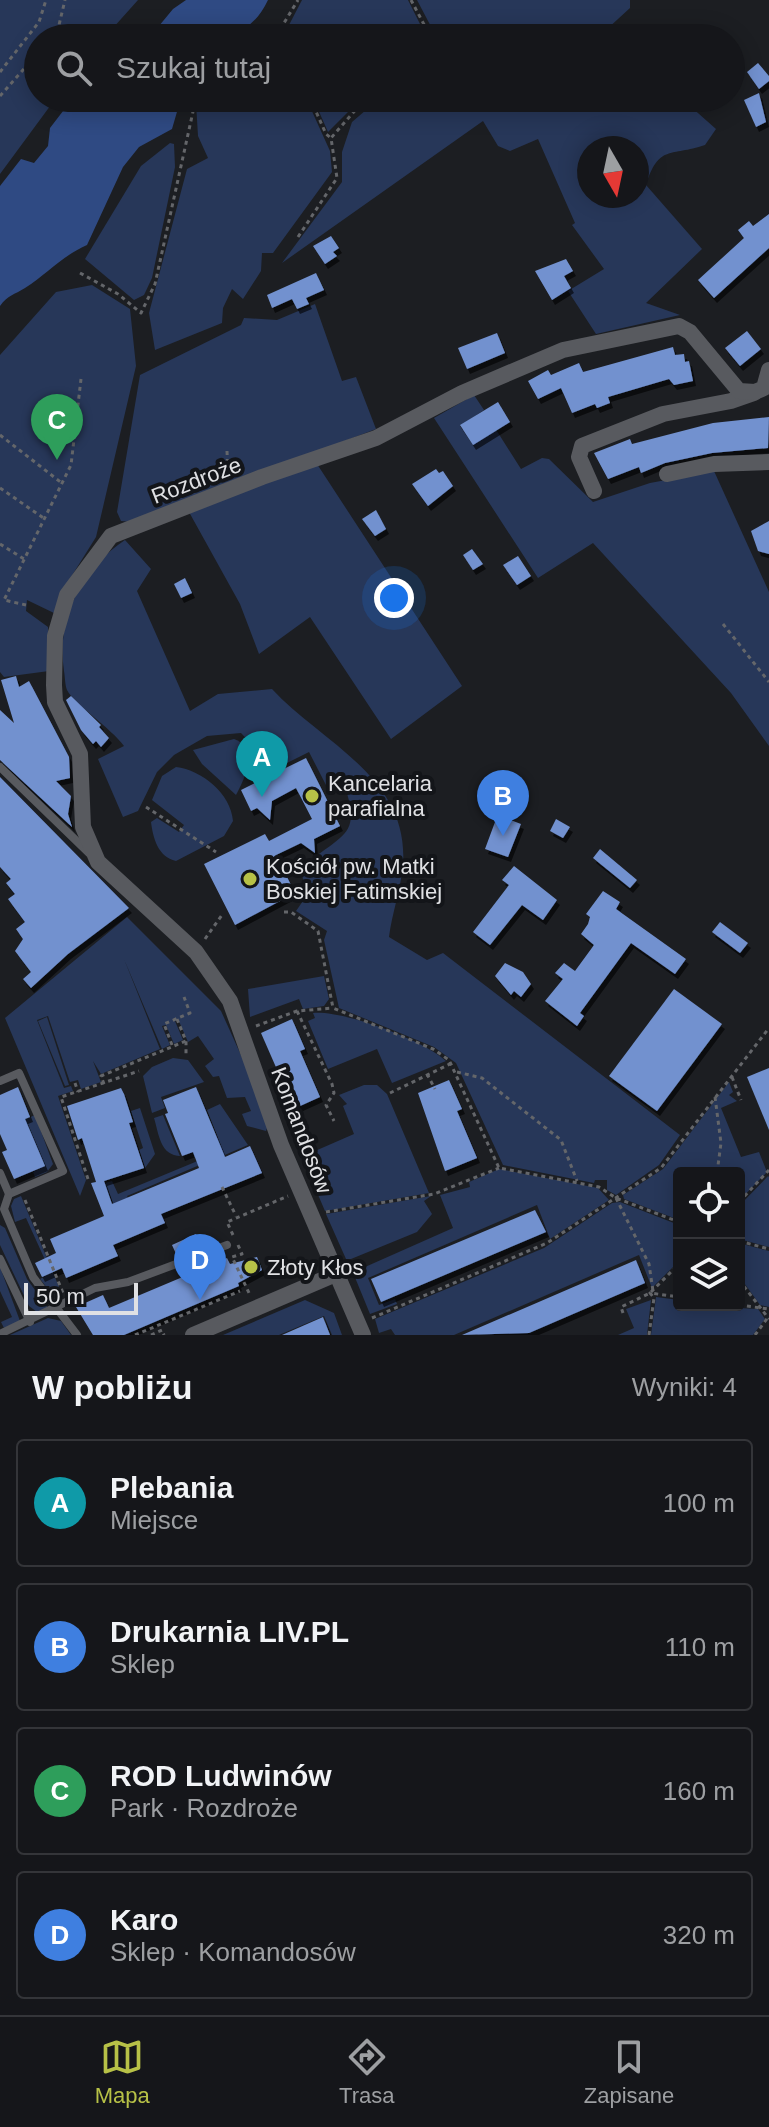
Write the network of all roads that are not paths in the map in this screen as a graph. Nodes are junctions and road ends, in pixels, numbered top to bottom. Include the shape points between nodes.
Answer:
1 (769, 370) edge
2 (763, 389) edge
3 (769, 462) edge
4 (667, 474) dead end
5 (594, 491) dead end
6 (0, 767) edge
7 (98, 862) junction
8 (230, 1001) joint
9 (0, 1081) edge
10 (0, 1173) edge
11 (9, 1194) junction
12 (2, 1210) edge
13 (227, 1245) dead end
14 (0, 1259) edge
15 (336, 1274) junction
16 (57, 1308) junction
17 (30, 1322) junction
18 (365, 1327) edge
19 (0, 1334) edge
20 (77, 1335) edge
21 (193, 1335) edge

1 - 2 street
2 - 5 street via 663,414 582,446 579,457
2 - 7 street, Rozdroże via 743,392 734,387 687,329 660,328 563,350 462,393 376,438 111,536 67,595 55,636 55,702 80,754 83,827
3 - 4 street via 714,464
6 - 7 lane
7 - 8 street, Rozdroże via 196,952
8 - 15 street, Komandosów via 281,1145
9 - 11 lane via 19,1073 63,1171
10 - 11 lane
11 - 12 lane
12 - 16 lane via 31,1275
13 - 16 lane
14 - 17 lane
15 - 18 street, Komandosów
15 - 21 street
16 - 17 lane
16 - 20 lane
17 - 19 lane

